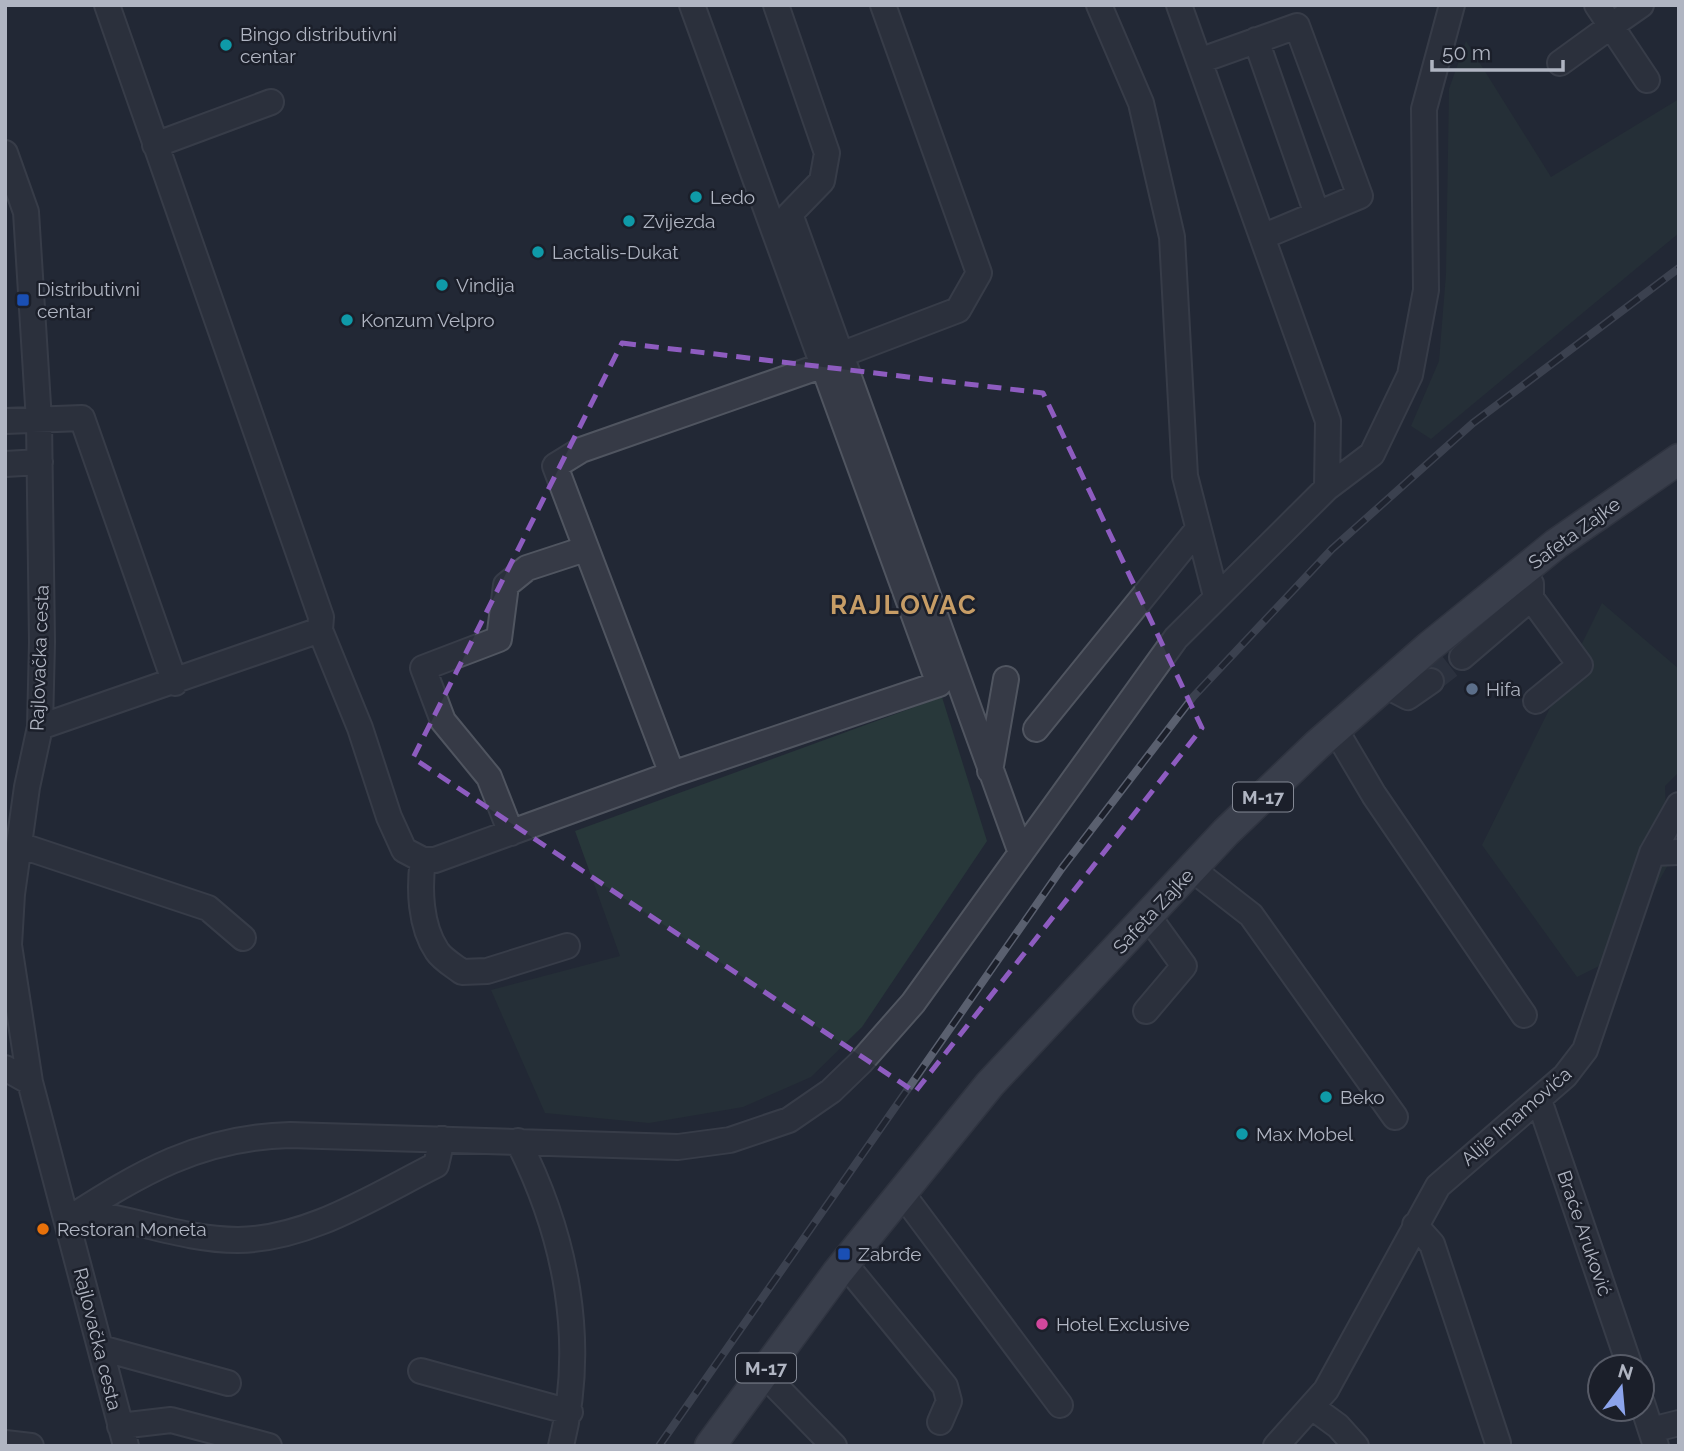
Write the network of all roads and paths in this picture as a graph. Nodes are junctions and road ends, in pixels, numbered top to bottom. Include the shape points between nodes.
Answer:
1 (107, 5) edge
2 (692, 5) edge
3 (776, 5) edge
4 (883, 5) edge
5 (1099, 5) edge
6 (1179, 5) edge
7 (1641, 5) edge
8 (1453, 8) edge
9 (1604, 16) edge
10 (1256, 40) junction
11 (1199, 61) junction
12 (1560, 63) dead end
13 (1647, 80) dead end
14 (271, 102) dead end
15 (155, 145) junction
16 (5, 153) edge
17 (12, 197) edge
18 (1317, 214) junction
19 (1262, 237) junction
20 (830, 361) junction
21 (5, 421) edge
22 (39, 421) junction
23 (1679, 459) edge
24 (40, 461) junction
25 (5, 464) edge
26 (1327, 488) junction
27 (1198, 529) junction
28 (585, 549) junction
29 (1532, 562) junction
30 (1216, 596) junction
31 (1531, 598) junction
32 (320, 630) junction
33 (1462, 657) tunnel mouth
34 (1006, 679) dead end
35 (1431, 681) tunnel mouth
36 (175, 683) junction
37 (1385, 685) junction
38 (1535, 701) dead end
39 (40, 727) junction
40 (1036, 729) dead end
41 (1335, 729) junction
42 (990, 771) junction
43 (672, 774) junction
44 (1679, 805) edge
45 (512, 833) junction
46 (19, 845) junction
47 (1679, 852) edge
48 (1021, 853) junction
49 (1652, 853) junction
50 (423, 860) junction
51 (1192, 869) junction
52 (1148, 916) junction
53 (243, 938) dead end
54 (567, 946) dead end
55 (1146, 1011) dead end
56 (1524, 1015) dead end
57 (5, 1068) edge
58 (30, 1082) junction
59 (1539, 1100) junction
60 (1395, 1117) dead end
61 (442, 1139) junction
62 (518, 1141) junction
63 (901, 1192) junction
64 (74, 1216) junction
65 (1415, 1225) junction
66 (845, 1264) junction
67 (101, 1348) junction
68 (1625, 1353) edge
69 (421, 1371) dead end
70 (763, 1373) junction
71 (228, 1383) dead end
72 (1060, 1405) dead end
73 (1312, 1407) junction
74 (570, 1412) junction
75 (940, 1422) dead end
76 (1679, 1423) edge
77 (123, 1436) edge
78 (1654, 1438) edge
79 (5, 1443) edge
80 (1498, 1443) dead end
81 (31, 1446) edge
82 (269, 1446) edge
83 (561, 1446) edge
84 (710, 1446) edge
85 (834, 1446) edge
86 (1276, 1446) edge
87 (1356, 1446) edge

1 - 15 street
2 - 20 street
3 - 20 street via 827,153 822,181 790,214
4 - 20 street via 979,273 958,310
5 - 27 street via 1141,103 1172,237 1185,476
6 - 11 street
7 - 9 street
8 - 26 street via 1424,109 1426,290 1410,375 1372,454
9 - 12 street
9 - 13 street
10 - 11 street
10 - 18 street
10 - 18 street via 1297,26 1360,196
11 - 19 street
14 - 15 street
15 - 32 street via 321,617
16 - 17 street, Rajlovačka cesta
17 - 22 street, Rajlovačka cesta via 26,212
18 - 19 street
19 - 26 street via 1328,421
20 - 28 street via 580,450 555,466
20 - 42 street
20 - 43 street via 939,684
21 - 22 street
22 - 24 street, Rajlovačka cesta
22 - 36 street via 82,418
23 - 29 main road, Safeta Zajke / M-17
24 - 25 street
24 - 39 street, Rajlovačka cesta
26 - 30 street
27 - 30 street
27 - 40 street
28 - 43 street
28 - 45 street via 527,568 506,585 499,639 423,668 443,722 489,777
29 - 31 street
29 - 37 main road, Safeta Zajke / M-17
30 - 48 street via 1151,670
31 - 33 street
31 - 38 street via 1580,665
32 - 36 street
32 - 50 street via 389,817 404,850
34 - 42 street
35 - 37 street via 1408,697
36 - 39 street
37 - 41 main road, Safeta Zajke / M-17
39 - 46 street, Rajlovačka cesta
41 - 51 main road, Safeta Zajke / M-17
41 - 56 street via 1374,795
42 - 48 street
43 - 45 street
44 - 49 street, Alije Imamovića
45 - 50 street
46 - 53 street via 208,908
46 - 58 street, Rajlovačka cesta via 9,945
47 - 49 street
48 - 62 street via 913,1003 831,1091 789,1120 730,1140 678,1147
49 - 59 street, Alije Imamovića via 1585,1050
50 - 54 street via 423,914 437,952 462,972 487,971
51 - 52 main road, Safeta Zajke / M-17
51 - 60 street via 1251,915
52 - 55 street via 1184,966
52 - 63 main road, Safeta Zajke / M-17 via 990,1084
57 - 58 street
58 - 64 street, Rajlovačka cesta
59 - 65 street, Alije Imamovića via 1438,1186
59 - 68 street, Braće Aruković
61 - 62 street
61 - 64 street via 290,1135 237,1139 165,1161
61 - 64 street via 436,1165 300,1231 238,1240 167,1232 111,1216
62 - 74 street via 554,1228 566,1287 575,1353
63 - 66 main road, Safeta Zajke / M-17
63 - 72 street
64 - 67 street, Rajlovačka cesta
65 - 73 street, Alije Imamovića
65 - 80 street via 1432,1244
66 - 70 main road, Safeta Zajke / M-17
66 - 75 street via 945,1386 949,1401
67 - 71 street
67 - 77 street, Rajlovačka cesta
69 - 74 street
70 - 84 main road, Safeta Zajke / M-17
70 - 85 street
73 - 86 street, Alije Imamovića
73 - 87 street via 1332,1420
74 - 83 street
76 - 78 street
77 - 82 street via 171,1420
79 - 81 street

